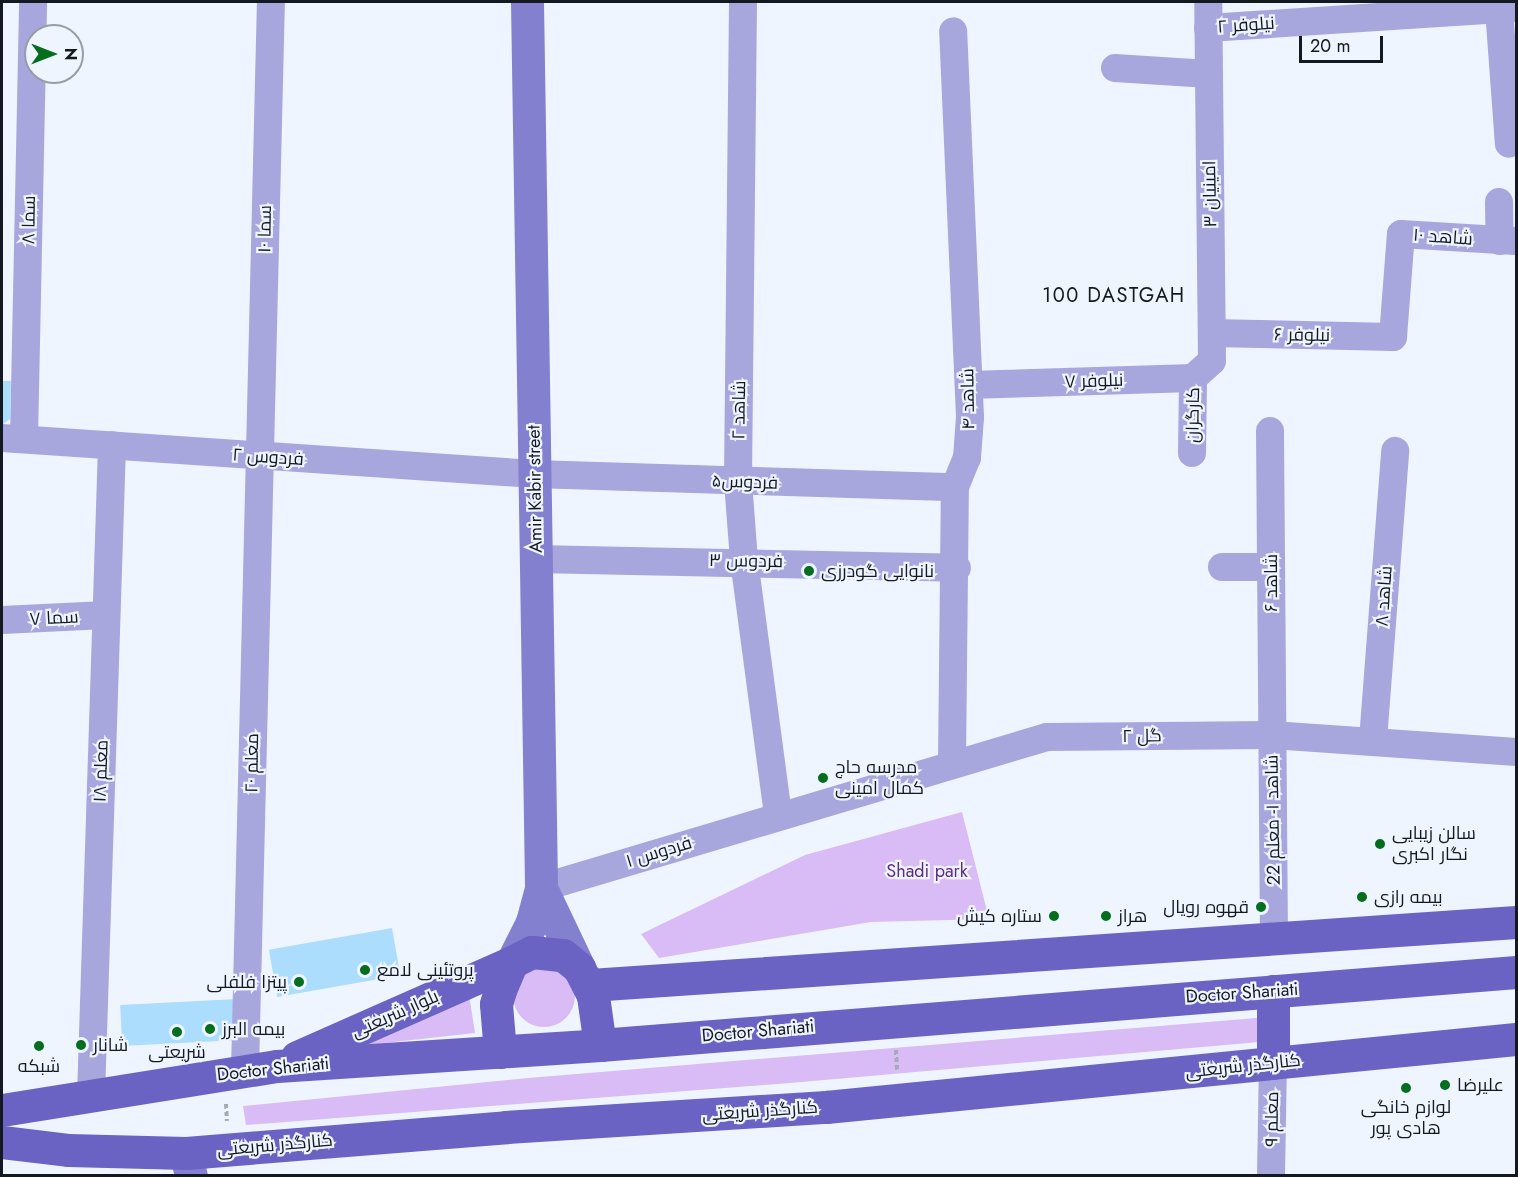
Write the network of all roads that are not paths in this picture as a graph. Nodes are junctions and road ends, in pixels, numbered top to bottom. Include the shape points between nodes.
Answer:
1 (33, 2) edge
2 (271, 2) edge
3 (527, 2) edge
4 (742, 2) edge
5 (1391, 9) edge
6 (1508, 9) edge
7 (1208, 15) edge
8 (953, 31) dead end
9 (1115, 68) dead end
10 (1209, 74) junction
11 (1509, 144) dead end
12 (1499, 202) dead end
13 (1508, 241) edge
14 (1393, 337) joint
15 (1206, 357) junction
16 (969, 385) junction
17 (1270, 431) dead end
18 (13, 438) edge
19 (112, 445) junction
20 (1395, 451) dead end
21 (1192, 453) dead end
22 (260, 456) junction
23 (534, 474) junction
24 (738, 482) junction
25 (955, 487) junction
26 (535, 559) junction
27 (744, 560) junction
28 (1222, 567) dead end
29 (1270, 567) junction
30 (957, 568) junction
31 (106, 615) junction
32 (2, 620) edge
33 (1272, 735) junction
34 (1373, 740) junction
35 (1516, 752) edge
36 (952, 764) junction
37 (778, 816) junction
38 (540, 888) junction
39 (1516, 921) edge
40 (1274, 941) junction
41 (512, 962) junction
42 (1516, 972) edge
43 (584, 976) junction
44 (1273, 991) junction
45 (1516, 1039) edge
46 (600, 1045) junction
47 (500, 1052) junction
48 (1273, 1063) junction
49 (277, 1066) junction
50 (235, 1072) junction
51 (91, 1096) junction
52 (2, 1110) edge
53 (2, 1142) edge
54 (189, 1164) edge
55 (1271, 1176) edge

1 - 18 street, سما ۸
2 - 22 street, سما ۱۰
3 - 23 main road, Amir Kabir street
4 - 24 street, شاهد ۲
5 - 6 street, نیلوفر ۲
5 - 7 street, نیلوفر ۲
6 - 11 street
7 - 10 street, امینیان ۳
8 - 16 street, شاهد ۴
9 - 10 street
10 - 15 street, امینیان ۳
12 - 13 street
13 - 14 street, شاهد ۱۰ via 1401,234
14 - 15 street, نیلوفر ۶
15 - 16 street, نیلوفر ۷
15 - 21 street, کارگران
16 - 25 street, شاهد ۴ via 967,458
17 - 29 street, شاهد ۶
18 - 19 street, فردوس ۲
19 - 22 street, فردوس ۲
19 - 31 street, معلم ۱۸
20 - 34 street, شاهد ۸
22 - 23 street, فردوس ۲
22 - 50 street, معلم ۲۰
23 - 24 street, فردوس۵
23 - 26 main road, Amir Kabir street
24 - 25 street, فردوس۵
24 - 27 street, شاهد ۲
25 - 30 street, شاهد ۴
26 - 27 street, فردوس ۳
26 - 38 main road, Amir Kabir street
27 - 30 street, فردوس ۳
27 - 37 street, شاهد ۲
28 - 29 street
29 - 33 street, شاهد ۶
30 - 36 street, شاهد ۴
31 - 32 street, سما ۷
31 - 51 street, معلم ۱۸
33 - 34 street, گل ۲
33 - 36 street, گل ۲ via 1047,737
33 - 40 street, شاهد ۱- معلم 22
34 - 35 street, گل ۲
36 - 37 street, گل ۲
37 - 38 street, فردوس ۱
38 - 41 main road via 532,922
38 - 43 main road, Amir Kabir street
39 - 40 main road
40 - 43 main road
41 - 43 main road, بلوار شریعتی via 532,952 552,952
41 - 47 main road via 496,1004
41 - 49 main road, بلوار شریعتی
42 - 44 main road, Doctor Shariati
43 - 46 main road
44 - 46 main road, Doctor Shariati
44 - 48 main road
45 - 48 main road, کنارگذر شریعتی
46 - 47 main road, Doctor Shariati
47 - 49 main road, Doctor Shariati
48 - 54 main road, کنارگذر شریعتی via 826,1107 228,1149
48 - 55 street, معلم ۹
49 - 50 main road, Doctor Shariati
50 - 51 main road, Doctor Shariati
51 - 52 main road, Doctor Shariati
53 - 54 main road, کنارگذر شریعتی

